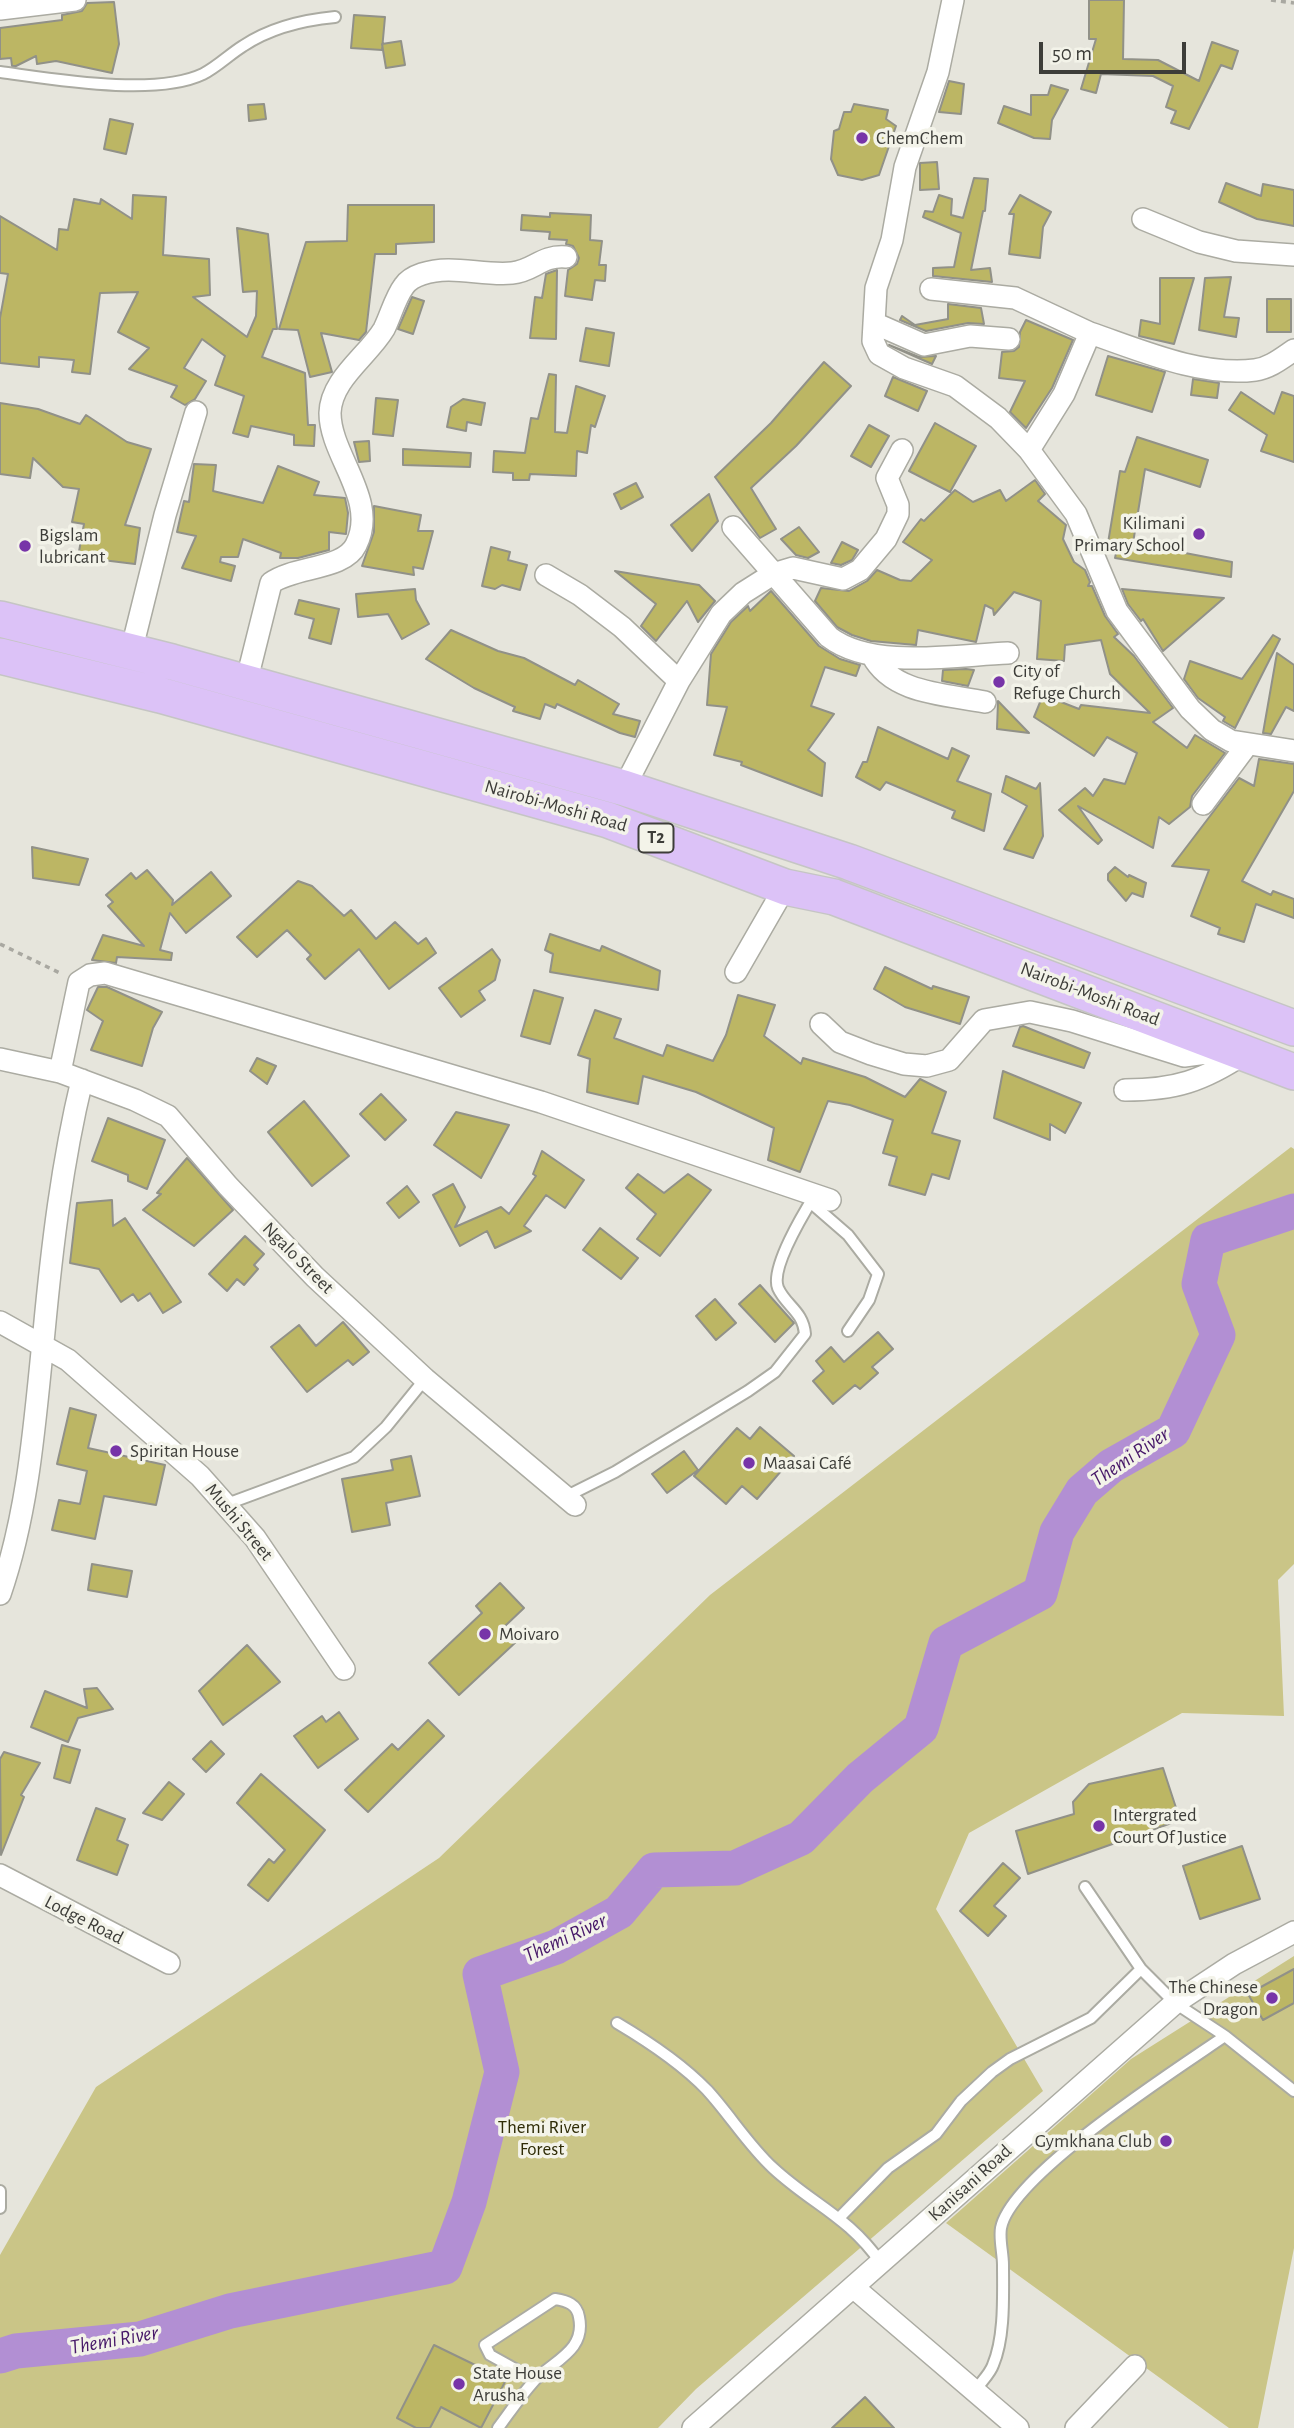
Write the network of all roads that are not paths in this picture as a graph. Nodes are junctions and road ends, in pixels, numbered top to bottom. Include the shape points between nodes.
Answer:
1 (75, 0) edge
2 (953, 0) edge
3 (0, 9) edge
4 (335, 18) dead end
5 (0, 72) edge
6 (1143, 219) dead end
7 (1294, 255) edge
8 (566, 257) dead end
9 (931, 289) dead end
10 (874, 323) junction
11 (1090, 333) junction
12 (1009, 339) dead end
13 (1294, 350) edge
14 (196, 412) dead end
15 (902, 450) dead end
16 (1029, 450) junction
17 (733, 527) dead end
18 (773, 574) junction
19 (546, 575) dead end
20 (0, 619) edge
21 (131, 652) junction
22 (1008, 653) dead end
23 (872, 655) junction
24 (0, 656) edge
25 (679, 681) junction
26 (246, 683) junction
27 (985, 702) dead end
28 (1247, 745) junction
29 (1294, 751) edge
30 (624, 788) junction
31 (1203, 804) dead end
32 (785, 887) junction
33 (736, 972) dead end
34 (821, 1024) dead end
35 (1293, 1026) edge
36 (1239, 1051) junction
37 (0, 1059) edge
38 (60, 1072) junction
39 (1294, 1072) edge
40 (82, 1080) junction
41 (1125, 1090) dead end
42 (819, 1198) junction
43 (0, 1322) edge
44 (848, 1331) dead end
45 (43, 1344) junction
46 (425, 1379) junction
47 (570, 1501) joint
48 (227, 1504) junction
49 (0, 1594) edge
50 (344, 1669) dead end
51 (0, 1875) edge
52 (1085, 1887) dead end
53 (1294, 1932) edge
54 (169, 1964) dead end
55 (1141, 1969) junction
56 (1175, 2003) junction
57 (617, 2022) dead end
58 (1225, 2036) junction
59 (1294, 2091) edge
60 (0, 2191) edge
61 (0, 2208) edge
62 (839, 2217) junction
63 (881, 2263) junction
64 (853, 2287) junction
65 (1135, 2366) dead end
66 (535, 2380) junction
67 (975, 2391) junction
68 (498, 2428) edge
69 (693, 2428) edge
70 (1018, 2428) edge
71 (1076, 2428) edge

1 - 3 street
2 - 10 street via 938,72 905,167 892,240 876,288
4 - 5 lane via 312,19 267,33 204,74 175,82 81,83
6 - 7 street via 1199,242 1236,251
8 - 26 street via 541,259 512,273 421,274 404,285 382,331 332,399 332,426 362,518 356,547 340,561 295,571 271,583
9 - 11 street via 1015,298
10 - 12 street via 924,345 970,336
10 - 16 street via 873,341 879,354 955,386 998,418
11 - 13 street via 1177,361 1236,370 1258,370
11 - 16 street via 1064,394
14 - 21 street
15 - 18 street via 887,478 898,514 886,539 860,570 844,579 793,568
16 - 28 street via 1076,514 1117,611 1163,675 1212,730
17 - 18 street
18 - 23 street via 829,637 841,646
18 - 25 street via 721,614
19 - 25 street via 622,627
20 - 21 highway, Nairobi-Moshi Road / T2
21 - 26 highway, Nairobi-Moshi Road / T2
22 - 23 street
23 - 27 street via 883,673 905,686
24 - 32 highway, Nairobi-Moshi Road / T2 via 160,695 608,820
25 - 30 street
26 - 30 highway, Nairobi-Moshi Road / T2
28 - 29 street
28 - 31 street
30 - 35 highway, Nairobi-Moshi Road / T2 via 849,862
32 - 33 street
32 - 36 highway, Nairobi-Moshi Road / T2 via 834,897
34 - 36 street via 841,1042 871,1054 927,1066 949,1060 984,1020 1030,1012 1184,1056
36 - 39 highway, Nairobi-Moshi Road / T2
36 - 41 street via 1214,1074 1167,1090
37 - 38 street, Ngalo Street
38 - 40 street, Ngalo Street
38 - 42 street via 79,982 105,973 541,1102
40 - 45 street via 69,1137
40 - 46 street, Ngalo Street via 168,1116 315,1277
42 - 44 lane via 878,1274 873,1293
42 - 47 lane via 781,1261 778,1288 802,1315 805,1334 775,1372
43 - 45 street, Mushi Street
45 - 48 street, Mushi Street via 97,1383
45 - 49 street via 25,1484
46 - 47 street, Ngalo Street
46 - 48 lane via 354,1457
48 - 50 street, Mushi Street via 286,1579
51 - 54 street, Lodge Road
52 - 55 lane
53 - 56 street, Kanisani Road
55 - 56 lane
55 - 62 lane via 1091,2018 992,2072 961,2101 936,2134 888,2168
56 - 58 lane
56 - 63 street, Kanisani Road
57 - 62 lane via 685,2071 772,2166
58 - 59 lane
58 - 67 lane via 1119,2110 1028,2184 1009,2207 1001,2228 996,2353 993,2366
60 - 61 lane
62 - 63 lane via 863,2238
63 - 64 street, Kanisani Road
64 - 67 street
64 - 69 street, Kanisani Road
65 - 71 street
66 - 66 lane via 577,2344 581,2334 578,2311 568,2301 555,2299 485,2345 490,2355
66 - 68 lane
67 - 70 street

